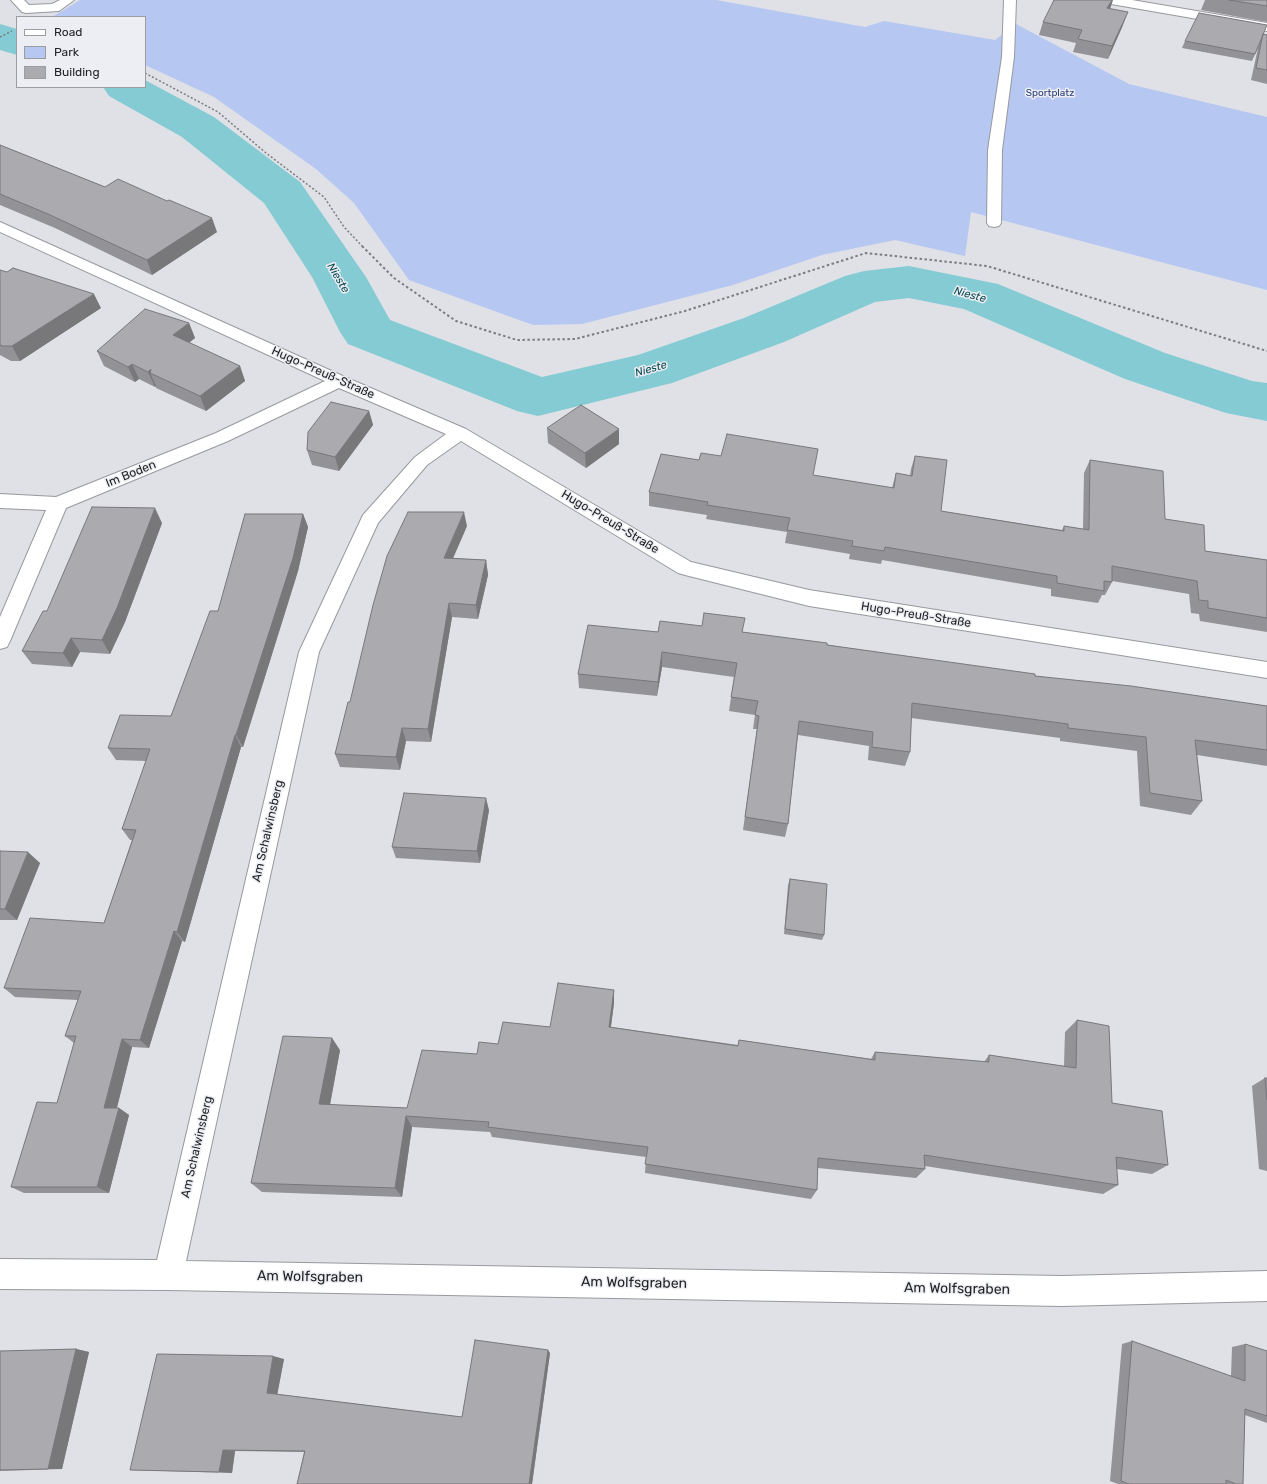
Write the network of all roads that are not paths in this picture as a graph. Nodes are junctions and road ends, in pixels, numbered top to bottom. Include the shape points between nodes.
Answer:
1 (17, 0) edge
2 (68, 0) edge
3 (1010, 0) edge
4 (1110, 0) edge
5 (1127, 1) edge
6 (1267, 26) edge
7 (994, 223) dead end
8 (0, 226) edge
9 (339, 381) junction
10 (460, 433) junction
11 (0, 501) edge
12 (58, 504) junction
13 (0, 640) edge
14 (1267, 670) edge
15 (0, 1274) edge
16 (168, 1275) junction
17 (1267, 1286) edge

1 - 2 street via 26,8 55,8
3 - 7 street via 1008,57 995,150
4 - 5 street
5 - 6 street
8 - 9 street, Hugo-Preuß-Straße
9 - 10 street, Hugo-Preuß-Straße
9 - 12 street, Im Boden via 222,437
10 - 14 street, Hugo-Preuß-Straße via 685,568 809,598
10 - 16 street, Am Schalwinsberg via 421,461 370,520 309,652
11 - 12 street
12 - 13 street
15 - 16 street, Am Wolfsgraben
16 - 17 street, Am Wolfsgraben via 1062,1291

